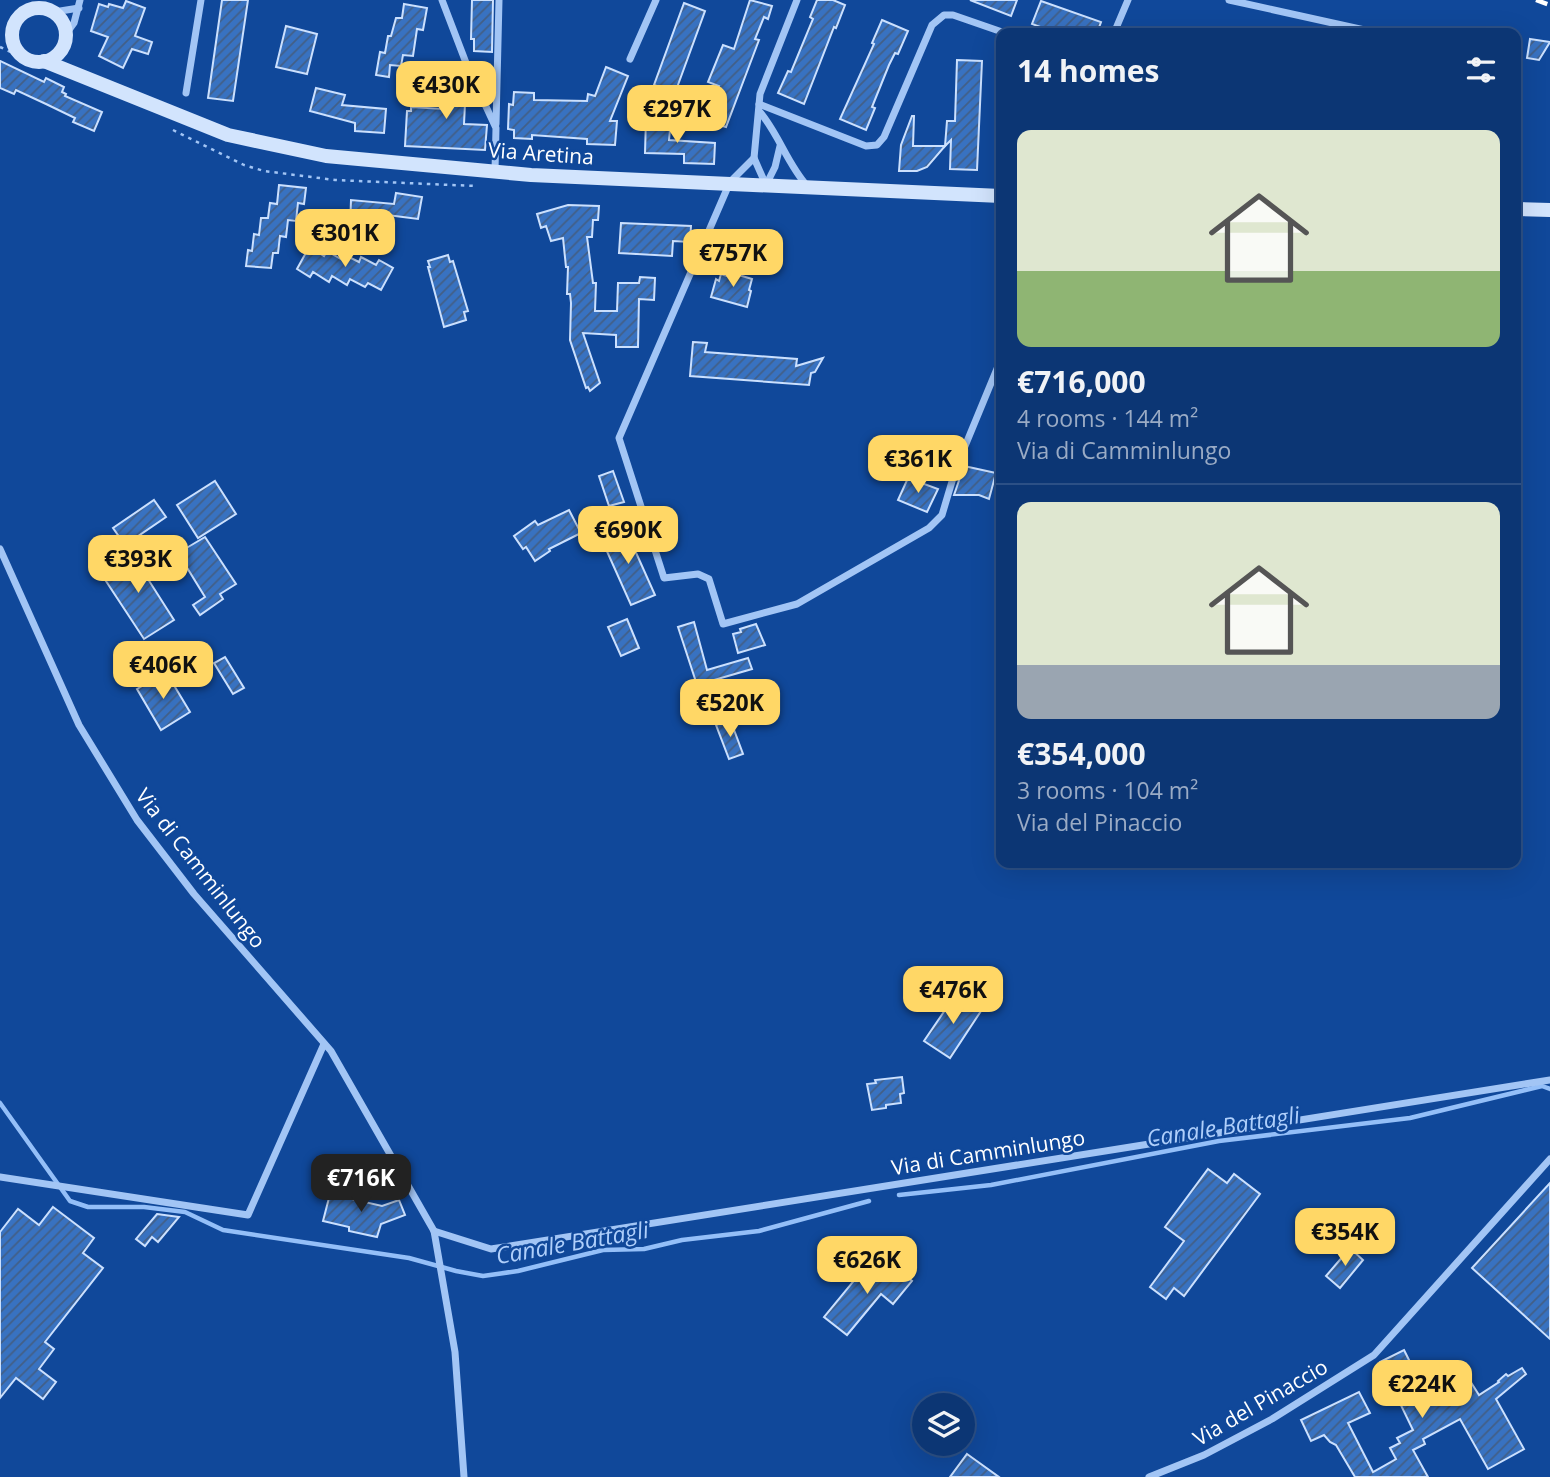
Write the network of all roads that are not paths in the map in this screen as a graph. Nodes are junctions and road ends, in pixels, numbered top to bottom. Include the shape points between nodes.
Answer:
1 (201, 0) edge
2 (442, 0) edge
3 (499, 0) edge
4 (656, 0) edge
5 (797, 0) edge
6 (1128, 0) edge
7 (1229, 0) edge
8 (79, 4) edge
9 (54, 12) junction
10 (21, 15) junction
11 (0, 26) edge
12 (1116, 28) edge
13 (1351, 28) edge
14 (996, 30) edge
15 (66, 34) junction
16 (0, 38) edge
17 (16, 49) junction
18 (62, 50) junction
19 (630, 59) dead end
20 (44, 61) junction
21 (76, 75) junction
22 (186, 93) dead end
23 (759, 108) junction
24 (496, 128) junction
25 (780, 146) junction
26 (754, 158) junction
27 (495, 172) junction
28 (730, 182) junction
29 (766, 185) junction
30 (808, 188) junction
31 (996, 196) edge
32 (1521, 209) edge
33 (1550, 210) edge
34 (996, 371) edge
35 (0, 549) edge
36 (324, 1044) junction
37 (1550, 1080) edge
38 (1550, 1159) edge
39 (0, 1177) edge
40 (434, 1231) junction
41 (464, 1477) edge
42 (1149, 1477) edge

1 - 22 street
2 - 24 street
3 - 24 street
4 - 19 street
5 - 23 street via 760,94
6 - 12 street
7 - 13 street
8 - 9 street
8 - 15 street
9 - 10 street via 37,8
9 - 15 street
10 - 11 street
10 - 17 street via 12,31
14 - 23 street via 953,15 944,15 932,25 877,145 866,146
15 - 18 street
16 - 17 street, Via Aretina
17 - 20 street, Via Aretina via 28,59
18 - 20 street
18 - 21 street
20 - 21 street, Via Aretina
21 - 27 street, Via Aretina via 228,135 326,156
23 - 25 street
23 - 26 street
24 - 27 street
25 - 29 street
25 - 30 street
26 - 28 street
26 - 29 street
27 - 28 street, Via Aretina
28 - 29 street, Via Aretina
28 - 34 street via 619,439 664,578 698,574 709,579 723,624 797,604 929,528 942,515
29 - 30 street, Via Aretina
30 - 31 street
32 - 33 street
35 - 36 street, Via di Camminlungo via 79,725 137,820 194,894
36 - 39 street via 248,1215
36 - 40 street, Via di Camminlungo
37 - 40 street, Via di Camminlungo via 491,1249
38 - 42 street, Via del Pinaccio via 1374,1355 1272,1419 1204,1455
40 - 41 street, Via di Camminlungo via 455,1352

